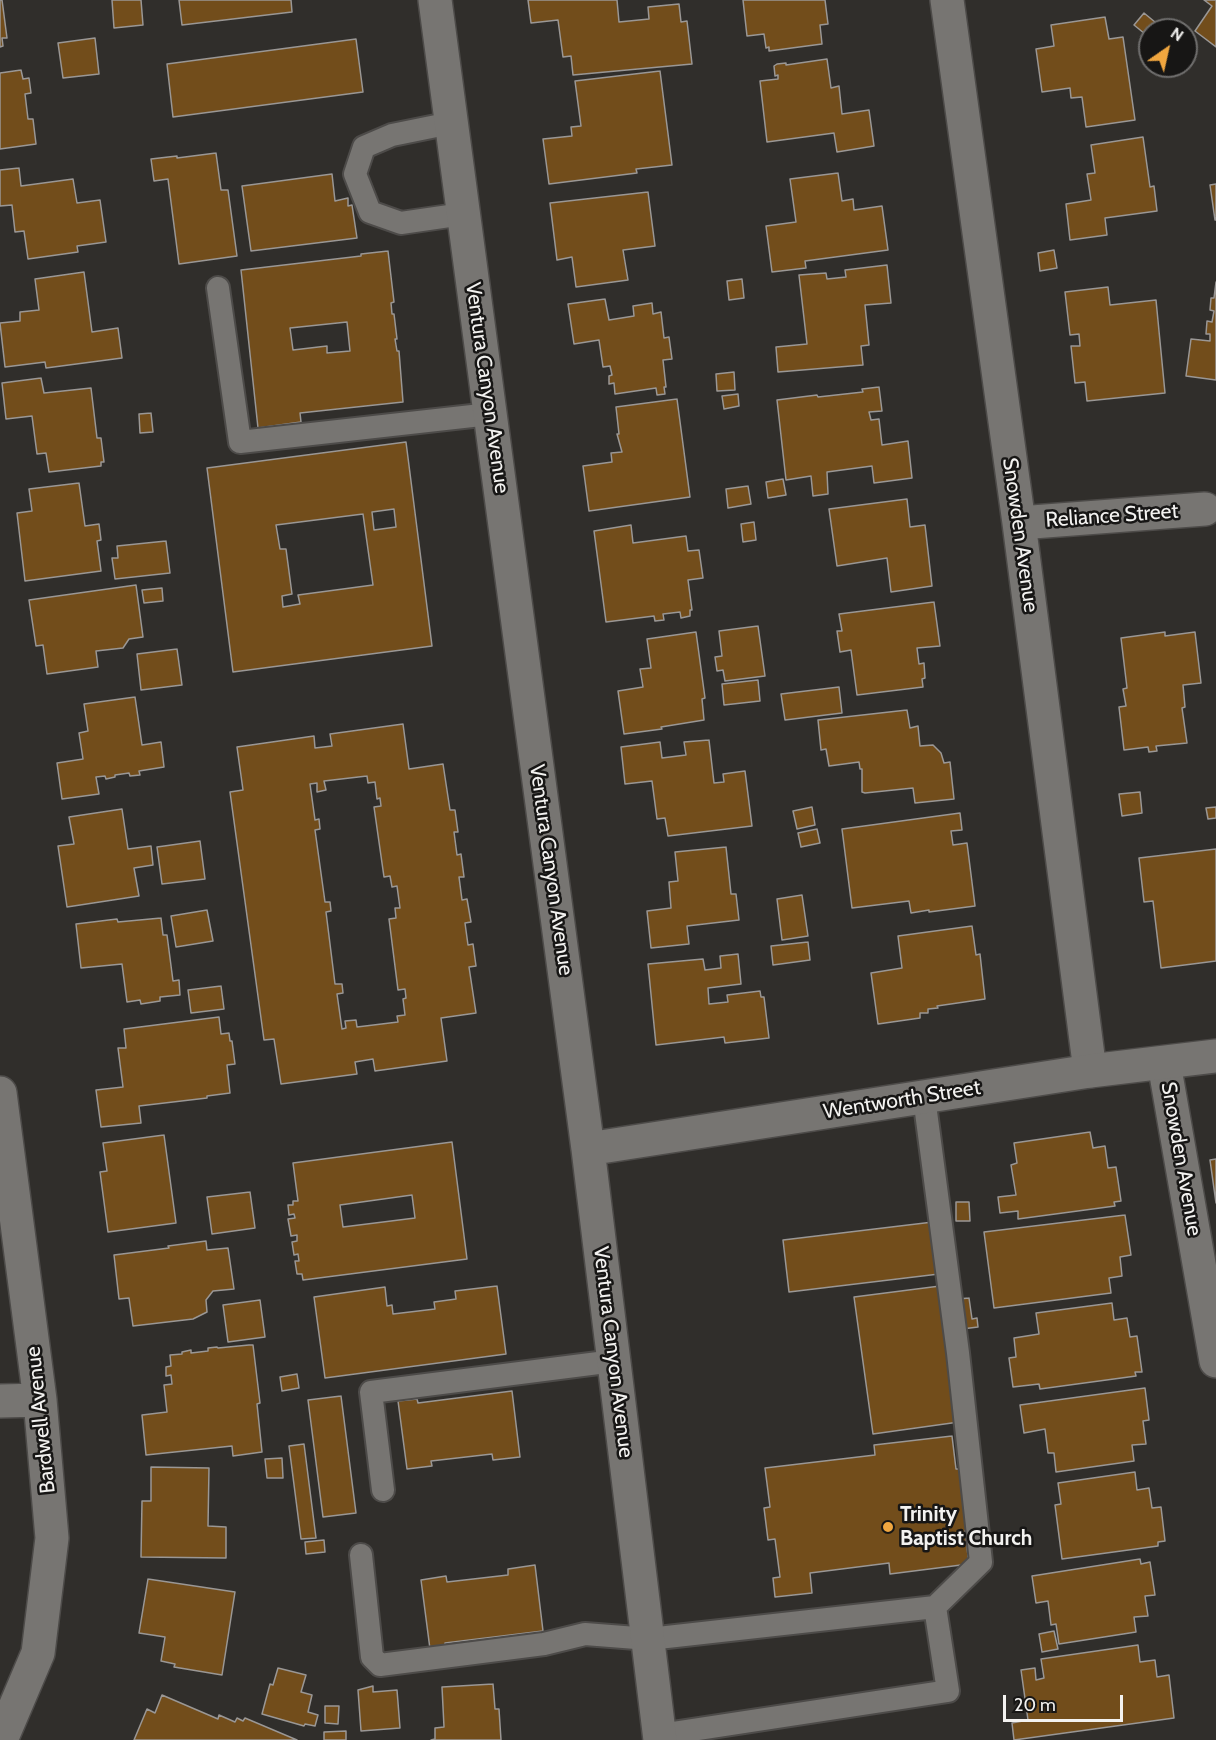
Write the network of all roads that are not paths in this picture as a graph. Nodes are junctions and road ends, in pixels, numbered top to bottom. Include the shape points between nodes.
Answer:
1 (435, 0) edge
2 (947, 0) edge
3 (451, 123) junction
4 (463, 214) junction
5 (218, 288) dead end
6 (490, 414) junction
7 (1205, 509) dead end
8 (1019, 524) junction
9 (1216, 1056) edge
10 (1164, 1064) junction
11 (1090, 1071) junction
12 (0, 1093) edge
13 (924, 1097) junction
14 (588, 1149) junction
15 (614, 1360) junction
16 (1216, 1361) edge
17 (40, 1400) junction
18 (0, 1401) edge
19 (383, 1490) dead end
20 (361, 1555) dead end
21 (935, 1607) junction
22 (649, 1639) junction
23 (659, 1738) edge
24 (1, 1740) edge

1 - 3 street, Ventura Canyon Avenue
2 - 8 street, Snowden Avenue
3 - 4 street, Ventura Canyon Avenue
3 - 4 lane via 392,135 364,147 355,174 370,212 401,223
4 - 6 street, Ventura Canyon Avenue
5 - 6 lane via 240,442
6 - 14 street, Ventura Canyon Avenue
7 - 8 street, Reliance Street
8 - 11 street, Snowden Avenue
9 - 10 street, Wentworth Street
10 - 11 street, Wentworth Street
10 - 16 street, Snowden Avenue
11 - 13 street, Wentworth Street
12 - 17 street, Bardwell Avenue
13 - 14 street, Wentworth Street
13 - 21 lane via 981,1562
14 - 15 street, Ventura Canyon Avenue
15 - 19 lane via 371,1392
15 - 22 street, Ventura Canyon Avenue
17 - 18 street
17 - 24 street, Bardwell Avenue via 52,1538 38,1653
20 - 22 lane via 372,1657 380,1665 544,1644 585,1634
21 - 22 lane
21 - 23 lane via 948,1691
22 - 23 street, Ventura Canyon Avenue

